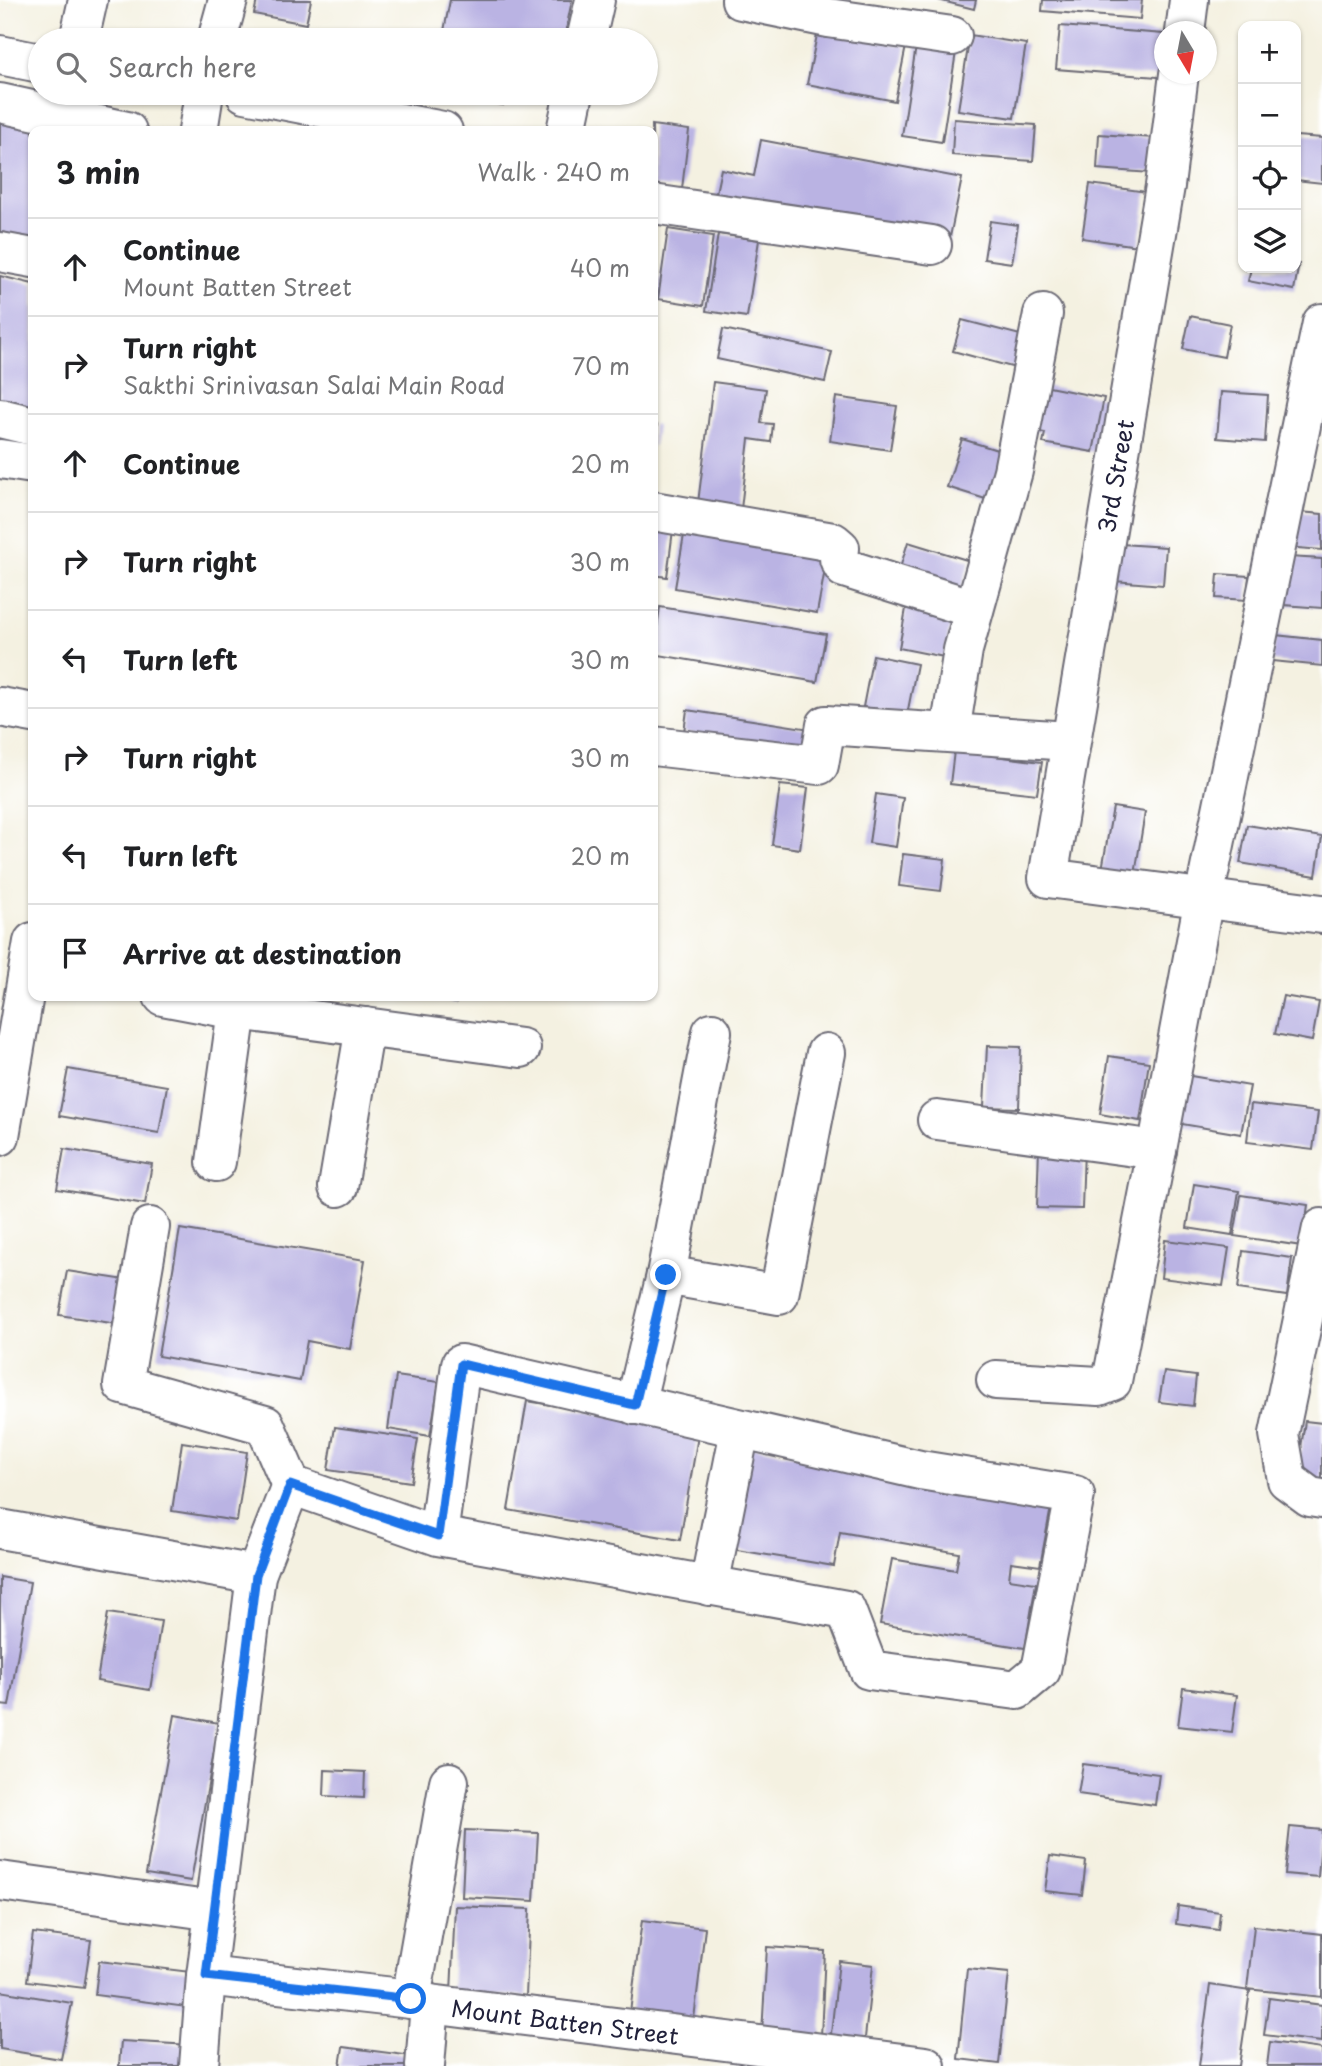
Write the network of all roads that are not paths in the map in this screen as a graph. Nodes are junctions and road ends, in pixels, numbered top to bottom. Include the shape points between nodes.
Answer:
1 (88, 0) edge
2 (228, 0) edge
3 (595, 0) edge
4 (741, 0) edge
5 (1189, 0) edge
6 (830, 9) edge
7 (1186, 21) edge
8 (82, 28) edge
9 (221, 28) edge
10 (589, 28) edge
11 (952, 36) dead end
12 (0, 55) edge
13 (28, 60) edge
14 (1179, 84) edge
15 (0, 103) edge
16 (202, 105) edge
17 (308, 105) edge
18 (571, 105) edge
19 (104, 126) edge
20 (199, 126) edge
21 (417, 126) edge
22 (567, 126) edge
23 (658, 205) edge
24 (932, 245) dead end
25 (0, 251) edge
26 (28, 257) edge
27 (1043, 314) dead end
28 (1322, 323) edge
29 (0, 418) edge
30 (28, 425) edge
31 (0, 459) edge
32 (28, 463) edge
33 (658, 512) edge
34 (974, 609) junction
35 (0, 706) edge
36 (28, 712) edge
37 (950, 732) junction
38 (1070, 741) junction
39 (658, 747) edge
40 (1204, 898) junction
41 (1322, 914) edge
42 (24, 962) edge
43 (189, 1001) edge
44 (306, 1007) edge
45 (237, 1010) junction
46 (365, 1027) junction
47 (712, 1032) dead end
48 (521, 1048) dead end
49 (825, 1053) dead end
50 (937, 1120) dead end
51 (0, 1136) edge
52 (1157, 1150) junction
53 (216, 1162) dead end
54 (338, 1187) dead end
55 (150, 1227) dead end
56 (1322, 1228) edge
57 (666, 1275) junction
58 (996, 1380) dead end
59 (635, 1405) junction
60 (740, 1430) junction
61 (290, 1485) junction
62 (1322, 1499) edge
63 (0, 1529) edge
64 (438, 1536) junction
65 (256, 1575) junction
66 (709, 1586) junction
67 (449, 1782) dead end
68 (0, 1881) edge
69 (214, 1910) junction
70 (206, 1976) junction
71 (420, 2002) junction
72 (704, 2053) edge
73 (199, 2066) edge
74 (425, 2066) edge
75 (926, 2066) edge

1 - 8 street
2 - 9 street
3 - 10 street
4 - 6 street
5 - 7 street
6 - 11 street
12 - 13 street
14 - 38 street, 3rd Street via 1166,186
15 - 19 street
16 - 20 street
17 - 21 street
18 - 22 street
23 - 24 street
25 - 26 street
27 - 34 street via 1013,471
28 - 40 street
29 - 30 street
31 - 32 street
33 - 34 street via 833,542 840,548 844,568
34 - 37 street
35 - 36 street
37 - 38 street
37 - 39 street via 825,725 819,765
38 - 40 street, 3rd Street via 1048,878
40 - 41 street
40 - 52 street
42 - 51 street
43 - 45 street
44 - 45 street
44 - 46 street
45 - 53 street
46 - 48 street
46 - 54 street
47 - 57 street
49 - 57 street via 779,1295
50 - 52 street
52 - 58 street via 1112,1381 1099,1386
55 - 61 street via 123,1385 265,1425
56 - 62 street via 1279,1434 1287,1480 1310,1497
57 - 59 street
59 - 60 street
59 - 64 street via 461,1364
60 - 66 street
60 - 66 street via 920,1470 1075,1495 1041,1670 1017,1690 869,1670 846,1610
61 - 64 street
61 - 65 street
63 - 65 street
64 - 66 street
65 - 69 street
67 - 71 street
68 - 69 street
69 - 70 street
70 - 71 street, Mount Batten Street
70 - 73 street
71 - 72 street, Mount Batten Street
71 - 74 street
72 - 75 street, Mount Batten Street

